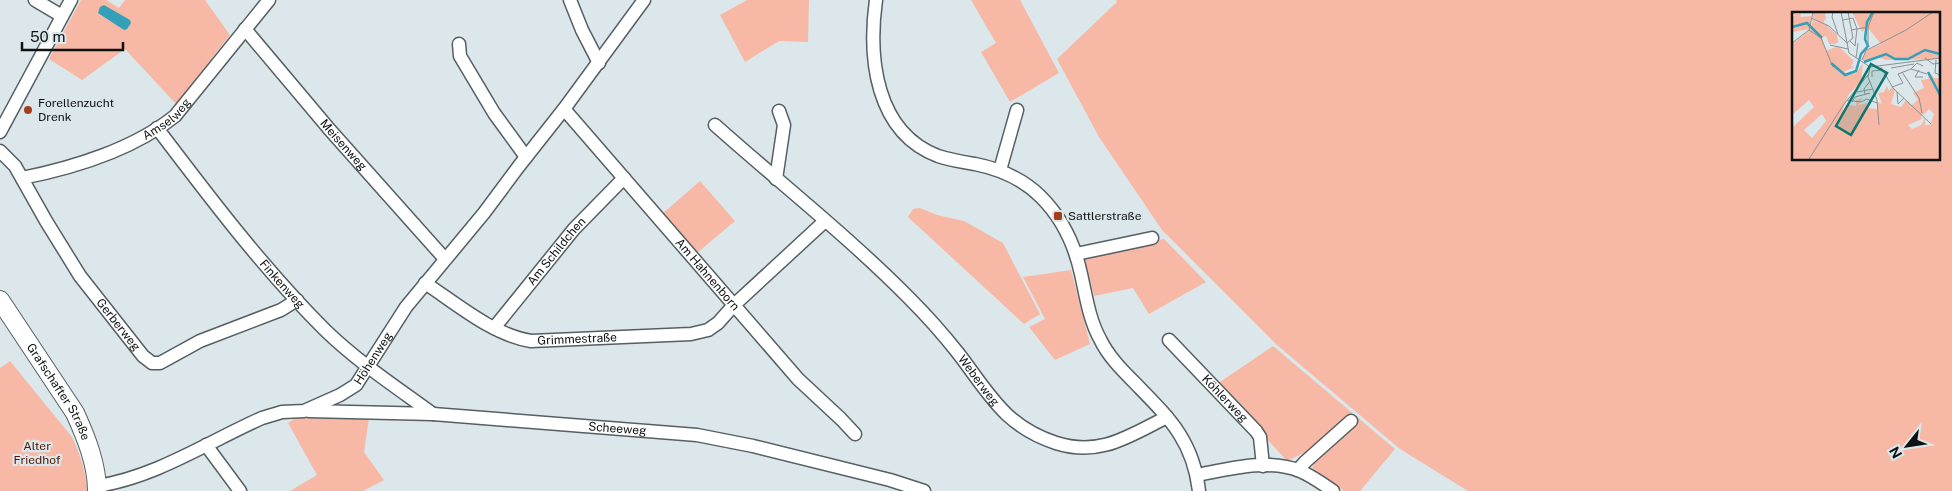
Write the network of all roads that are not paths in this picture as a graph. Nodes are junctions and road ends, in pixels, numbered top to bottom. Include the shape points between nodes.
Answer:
1 (35, 0) edge
2 (71, 0) edge
3 (269, 0) edge
4 (570, 0) edge
5 (644, 0) edge
6 (876, 0) edge
7 (62, 16) junction
8 (245, 29) junction
9 (459, 44) dead end
10 (599, 63) junction
11 (564, 109) junction
12 (1017, 110) dead end
13 (779, 111) dead end
14 (715, 125) dead end
15 (157, 128) junction
16 (0, 132) edge
17 (0, 151) edge
18 (526, 157) junction
19 (1000, 170) junction
20 (22, 178) junction
21 (624, 178) junction
22 (776, 179) junction
23 (825, 221) junction
24 (1152, 238) dead end
25 (1076, 254) junction
26 (445, 258) junction
27 (425, 283) junction
28 (0, 300) edge
29 (297, 300) junction
30 (734, 305) junction
31 (494, 328) junction
32 (1169, 340) dead end
33 (368, 367) junction
34 (304, 411) junction
35 (433, 414) junction
36 (1167, 417) junction
37 (1351, 421) dead end
38 (855, 434) dead end
39 (206, 445) junction
40 (1263, 466) junction
41 (1298, 470) junction
42 (1197, 475) junction
43 (97, 489) edge
44 (240, 491) edge
45 (924, 491) edge
46 (1199, 491) edge
47 (1333, 491) edge

1 - 7 street
2 - 7 street
3 - 8 street, Amselweg
4 - 10 street
5 - 10 street, Höhenweg
6 - 19 street via 872,34 874,56 882,96 896,125 915,143 937,155
7 - 16 street
8 - 15 street, Amselweg via 175,116
8 - 26 street, Meisenweg
9 - 18 street via 460,56 494,113
10 - 11 street, Höhenweg
11 - 18 street, Höhenweg
11 - 21 street, Am Hahnenborn
12 - 19 street
13 - 22 street via 784,125
14 - 22 street, Weberweg
15 - 20 street, Amselweg via 78,165
15 - 29 street, Finkenweg via 226,218
17 - 20 street, Gerberweg
18 - 26 street, Höhenweg
19 - 25 street via 1030,187 1049,205 1058,216
20 - 29 street, Gerberweg via 80,276 152,363 160,364 200,341 281,310
21 - 30 street, Am Hahnenborn
21 - 31 street, Am Schildchen via 574,229
22 - 23 street, Weberweg
23 - 30 street
23 - 36 street, Weberweg via 909,298 959,354 1005,414 1024,429 1058,443 1098,446 1112,444
24 - 25 street
25 - 36 street via 1092,321 1101,342 1119,367
26 - 27 street, Höhenweg
27 - 31 street, Grimmestraße
27 - 33 street, Höhenweg
28 - 43 street, Grafschafter Straße via 74,413 92,454
29 - 33 street, Finkenweg
30 - 31 street, Grimmestraße via 712,327 692,334 531,341 509,336
30 - 38 street, Am Hahnenborn via 804,386
32 - 40 street, Köhlerweg via 1256,431 1260,437
33 - 34 street, Höhenweg via 349,390
33 - 35 street, Finkenweg
34 - 35 street, Scheeweg
34 - 39 street, Höhenweg via 282,412 262,418
35 - 45 street, Scheeweg via 697,435 781,453
36 - 42 street via 1184,439
37 - 41 street
39 - 43 street, Höhenweg via 142,475
39 - 44 street
40 - 41 street
40 - 42 street
41 - 47 street
42 - 46 street

